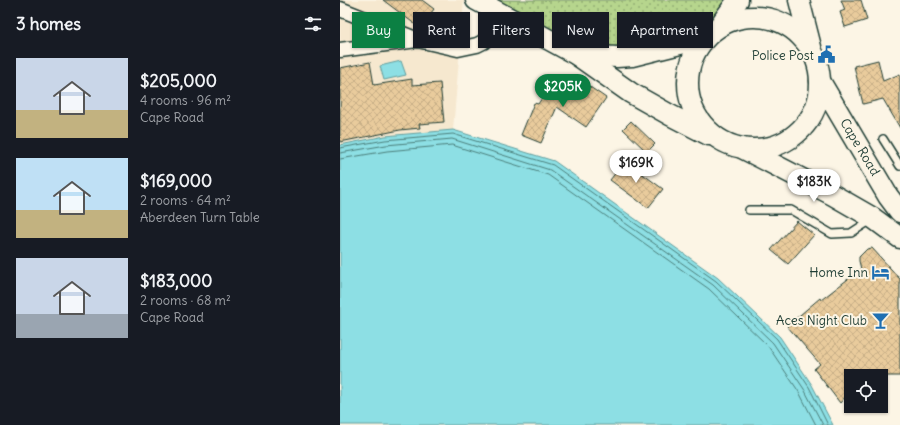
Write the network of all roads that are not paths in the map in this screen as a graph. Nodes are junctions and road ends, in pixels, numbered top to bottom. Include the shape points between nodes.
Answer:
1 (476, 0) edge
2 (738, 0) edge
3 (799, 0) edge
4 (340, 9) edge
5 (498, 12) edge
6 (720, 25) junction
7 (713, 31) edge
8 (544, 37) edge
9 (413, 38) edge
10 (413, 41) edge
11 (664, 48) edge
12 (697, 48) edge
13 (811, 49) junction
14 (340, 50) edge
15 (577, 55) junction
16 (820, 81) junction
17 (717, 138) junction
18 (883, 139) dead end
19 (740, 147) junction
20 (900, 166) edge
21 (896, 203) edge
22 (749, 210) dead end
23 (873, 218) junction
24 (900, 238) edge

1 - 5 main road
2 - 6 main road
3 - 13 main road
4 - 9 street
6 - 7 main road
6 - 13 main road via 744,17 770,18 794,29
8 - 15 main road
10 - 14 street
11 - 15 main road via 632,56
12 - 17 main road via 688,71 688,90 693,108 703,124
13 - 16 main road via 818,64
15 - 17 main road via 631,93
16 - 19 main road via 817,105 805,125 787,140 764,148
16 - 21 main road, Cape Road
17 - 19 main road
18 - 20 lane
19 - 23 main road
21 - 23 main road
22 - 23 lane via 792,210 832,234 851,233
23 - 24 main road

